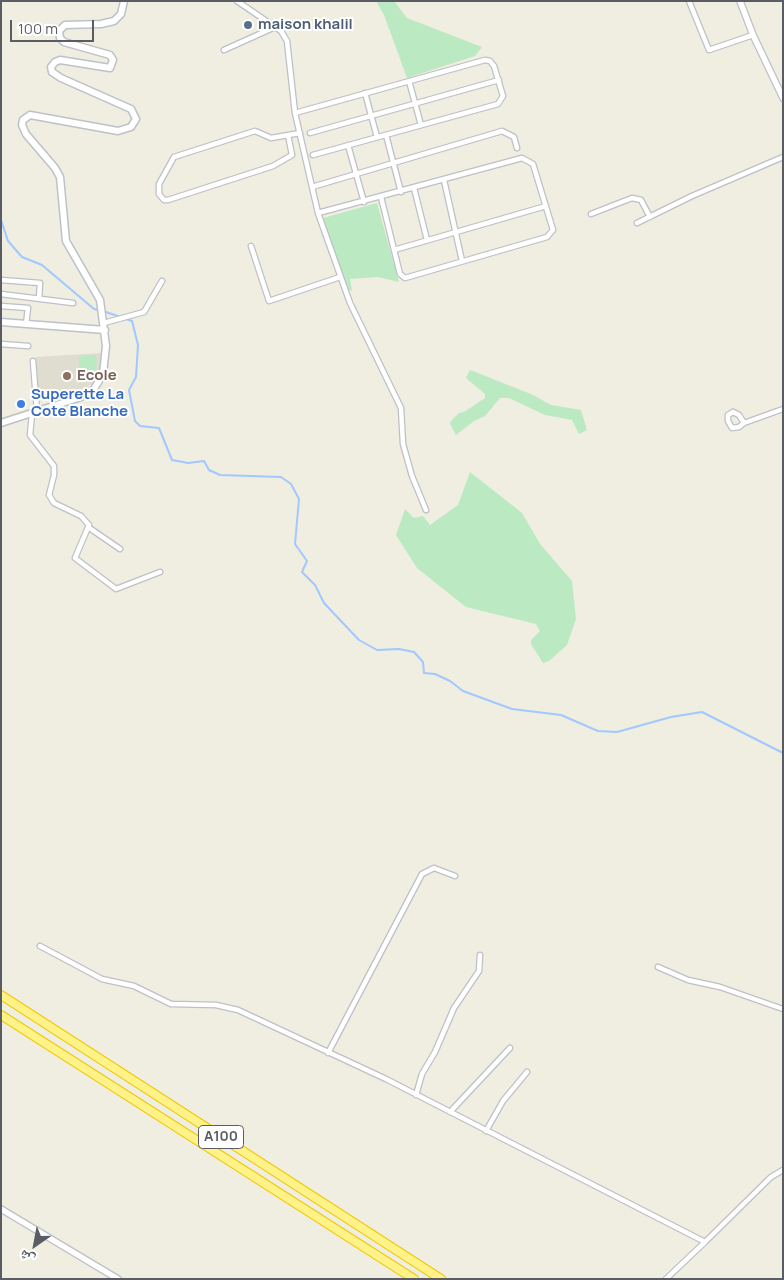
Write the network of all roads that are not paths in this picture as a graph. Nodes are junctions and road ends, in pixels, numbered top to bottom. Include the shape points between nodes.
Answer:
1 (124, 1) edge
2 (237, 1) edge
3 (689, 1) edge
4 (740, 1) edge
5 (275, 27) junction
6 (753, 35) junction
7 (224, 50) dead end
8 (499, 80) junction
9 (410, 81) junction
10 (365, 94) junction
11 (783, 98) edge
12 (415, 103) junction
13 (295, 113) junction
14 (371, 116) junction
15 (421, 125) junction
16 (300, 133) junction
17 (310, 133) dead end
18 (288, 135) junction
19 (386, 135) junction
20 (377, 137) junction
21 (348, 145) junction
22 (517, 148) dead end
23 (313, 155) dead end
24 (783, 156) edge
25 (393, 163) junction
26 (356, 174) junction
27 (444, 180) junction
28 (312, 187) junction
29 (414, 188) junction
30 (401, 192) junction
31 (381, 197) junction
32 (364, 202) junction
33 (546, 206) junction
34 (318, 213) junction
35 (591, 214) dead end
36 (650, 217) junction
37 (637, 223) dead end
38 (456, 232) junction
39 (427, 240) junction
40 (251, 246) dead end
41 (394, 250) junction
42 (462, 261) junction
43 (340, 277) junction
44 (1, 280) edge
45 (162, 282) dead end
46 (1, 294) edge
47 (39, 299) junction
48 (73, 303) dead end
49 (1, 306) edge
50 (1, 322) edge
51 (104, 323) junction
52 (26, 324) junction
53 (1, 344) edge
54 (28, 346) dead end
55 (33, 361) dead end
56 (783, 409) edge
57 (34, 413) junction
58 (744, 423) dead end
59 (1, 424) edge
60 (426, 510) dead end
61 (88, 527) junction
62 (120, 549) dead end
63 (160, 572) dead end
64 (455, 876) dead end
65 (40, 946) dead end
66 (480, 956) dead end
67 (658, 967) dead end
68 (1, 995) edge
69 (783, 1009) edge
70 (1, 1015) edge
71 (510, 1048) dead end
72 (328, 1053) junction
73 (527, 1072) dead end
74 (416, 1095) junction
75 (450, 1112) junction
76 (486, 1131) junction
77 (783, 1170) edge
78 (1, 1209) edge
79 (705, 1242) junction
80 (118, 1279) edge
81 (414, 1279) edge
82 (441, 1279) edge
83 (666, 1279) edge

1 - 51 main road via 121,14 114,21 66,25 59,31 64,42 110,55 113,60 110,68 60,60 51,67 52,72 61,78 131,110 136,119 132,126 118,131 30,115 22,125 60,177 66,241 100,300
2 - 5 street
3 - 6 street via 709,50
4 - 6 street
5 - 7 street
5 - 13 street via 287,41
6 - 11 street
8 - 9 street via 493,64 485,60
8 - 12 street
8 - 15 street via 503,96 500,103
9 - 10 street
9 - 12 street
10 - 13 street
10 - 14 street
12 - 14 street
12 - 15 street
13 - 16 street
14 - 17 street
14 - 20 street
15 - 19 street
16 - 18 street
16 - 28 street
18 - 18 street via 271,138 255,131 174,157 159,184 159,194 168,200 273,166 292,155
19 - 20 street
19 - 25 street
20 - 21 street
21 - 23 street
21 - 26 street
22 - 25 street via 514,137 502,131
24 - 36 street
25 - 26 street
25 - 30 street
26 - 28 street
26 - 32 street
27 - 29 street
27 - 33 street via 525,158 533,164
27 - 38 street
28 - 34 street
29 - 30 street
29 - 39 street
30 - 31 street
31 - 32 street
31 - 41 street
32 - 34 street
33 - 38 street
33 - 42 street via 553,228 550,236
34 - 43 street
35 - 36 street via 638,198
36 - 37 street
38 - 39 street
38 - 42 street
39 - 41 street
40 - 43 street via 269,301
41 - 42 street via 400,274 405,278
43 - 60 street via 401,408 404,444 412,476
44 - 47 street via 40,283
45 - 51 street via 144,312
46 - 47 street
47 - 48 street
49 - 52 street via 28,308
50 - 52 main road
51 - 52 main road
51 - 57 main road via 104,367 98,384 81,397
53 - 54 street
55 - 57 street
56 - 58 street
57 - 59 main road
57 - 61 street via 30,435 54,466 49,495 58,506 81,516
61 - 62 street
61 - 63 street via 75,558 116,590
64 - 72 street via 434,868 422,874
65 - 72 street via 102,978 134,986 170,1004 216,1005 238,1010
66 - 74 street via 479,971 454,1008 422,1074
67 - 69 street via 688,980 720,987
68 - 82 highway, A100
70 - 81 highway, A100 / A100
71 - 75 street
72 - 74 street
73 - 76 street via 503,1101
74 - 75 street
75 - 76 street
76 - 79 street
77 - 79 street via 771,1177
78 - 80 street
79 - 83 street

